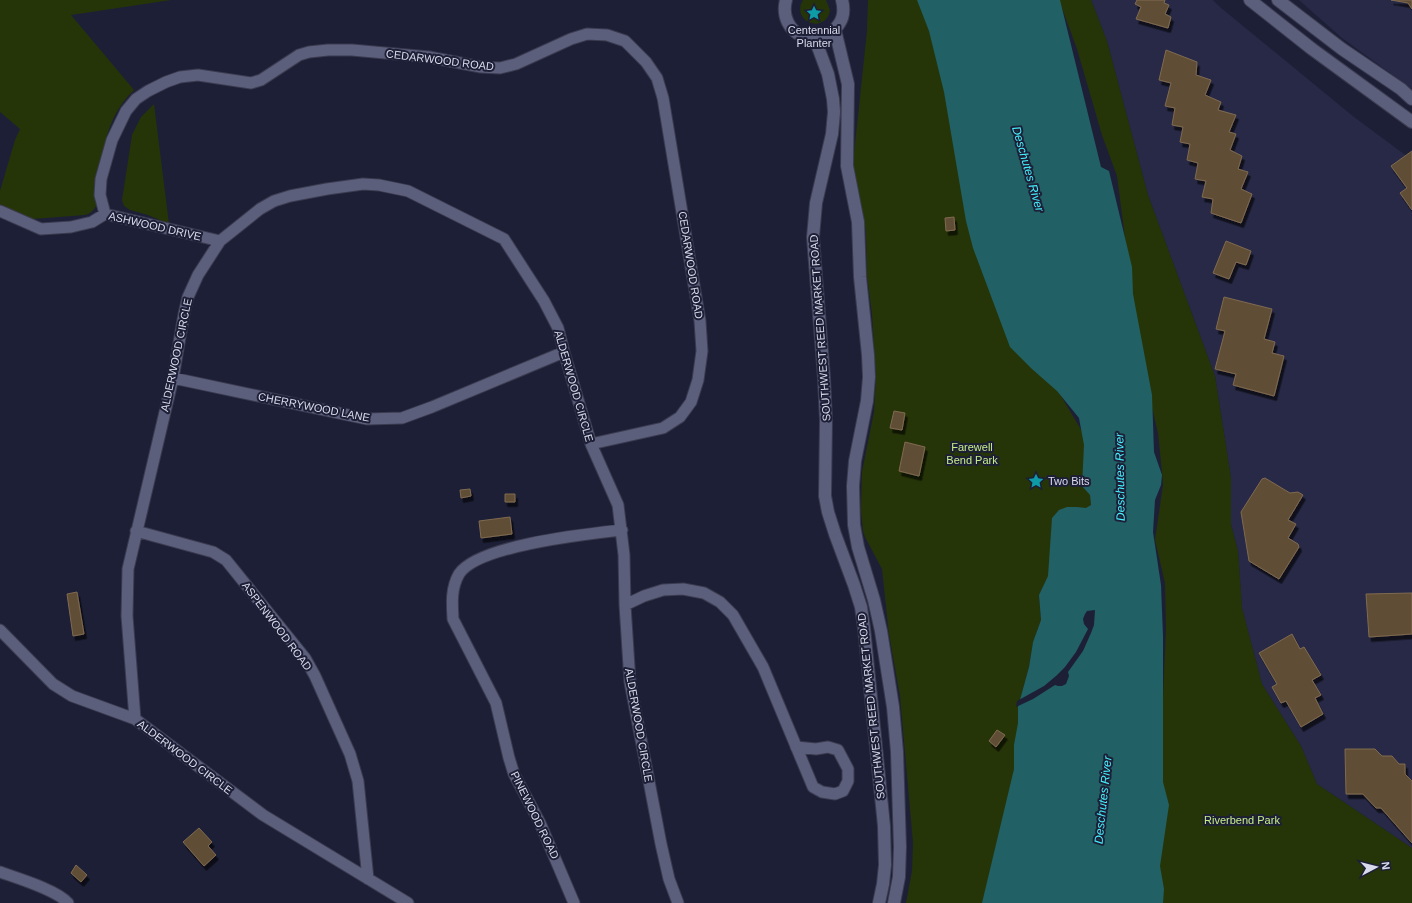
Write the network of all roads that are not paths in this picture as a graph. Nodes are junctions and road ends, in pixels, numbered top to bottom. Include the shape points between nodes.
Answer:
1 (786, 0) edge
2 (842, 0) edge
3 (1250, 0) edge
4 (1278, 0) edge
5 (835, 30) junction
6 (815, 39) junction
7 (1412, 98) edge
8 (1412, 122) edge
9 (0, 211) edge
10 (105, 214) junction
11 (220, 241) junction
12 (564, 352) junction
13 (173, 378) junction
14 (591, 444) junction
15 (622, 530) junction
16 (136, 531) junction
17 (625, 605) junction
18 (0, 630) edge
19 (135, 719) junction
20 (796, 748) junction
21 (0, 872) edge
22 (368, 879) junction
23 (68, 903) edge
24 (408, 903) edge
25 (574, 903) edge
26 (678, 903) edge
27 (879, 903) edge
28 (894, 903) edge

1 - 6 main road via 785,17 789,26 805,38
2 - 5 main road via 841,22
3 - 8 main road
4 - 7 main road
5 - 6 main road via 829,35
5 - 28 main road, SOUTHWEST REED MARKET ROAD via 848,84 847,166 858,222 868,362 867,401 855,461 854,525 881,632 893,707 900,847 899,877
6 - 27 main road, SOUTHWEST REED MARKET ROAD via 828,74 834,112 832,134 816,204 813,236 826,420 825,496 835,534 861,608 864,628 884,826 886,865
9 - 10 street, ASHWOOD DRIVE via 41,229 71,227 92,222
10 - 11 street, ASHWOOD DRIVE
10 - 14 street, CEDARWOOD ROAD via 100,195 101,178 110,144 126,111 136,99 148,91 180,77 198,75 251,83 261,80 299,55 328,50 429,57 500,68 516,64 587,34 607,35 625,41 646,62 657,78 663,98 700,321 702,351 698,380 691,402 680,417 663,428
11 - 12 street, ALDERWOOD CIRCLE via 260,209 290,196 363,184 408,191 504,239 544,301 558,328
11 - 13 street, ALDERWOOD CIRCLE via 198,275 188,297
12 - 13 street, CHERRYWOOD LANE via 432,407 402,418 389,419 367,419
12 - 14 street, ALDERWOOD CIRCLE
13 - 16 street, ALDERWOOD CIRCLE
14 - 15 street, ALDERWOOD CIRCLE via 618,505
15 - 17 street, ALDERWOOD CIRCLE
15 - 25 street, PINEWOOD ROAD via 534,543 497,552 474,561 460,573 453,586 453,619 496,702 514,774 540,823
16 - 19 street, ALDERWOOD CIRCLE via 128,569 126,616
16 - 22 street, ASPENWOOD ROAD via 201,548 226,560 305,658 350,754 358,781
17 - 20 street via 663,590 683,589 704,593 720,602 733,615 763,667
17 - 26 street, ALDERWOOD CIRCLE via 630,682 661,844 669,879
18 - 19 street via 53,684 72,696
19 - 22 street, ALDERWOOD CIRCLE via 263,815
20 - 20 street via 828,747 838,750 848,769 848,781 842,791 836,794 822,792 813,787
21 - 23 street via 37,885
22 - 24 street, ALDERWOOD CIRCLE

